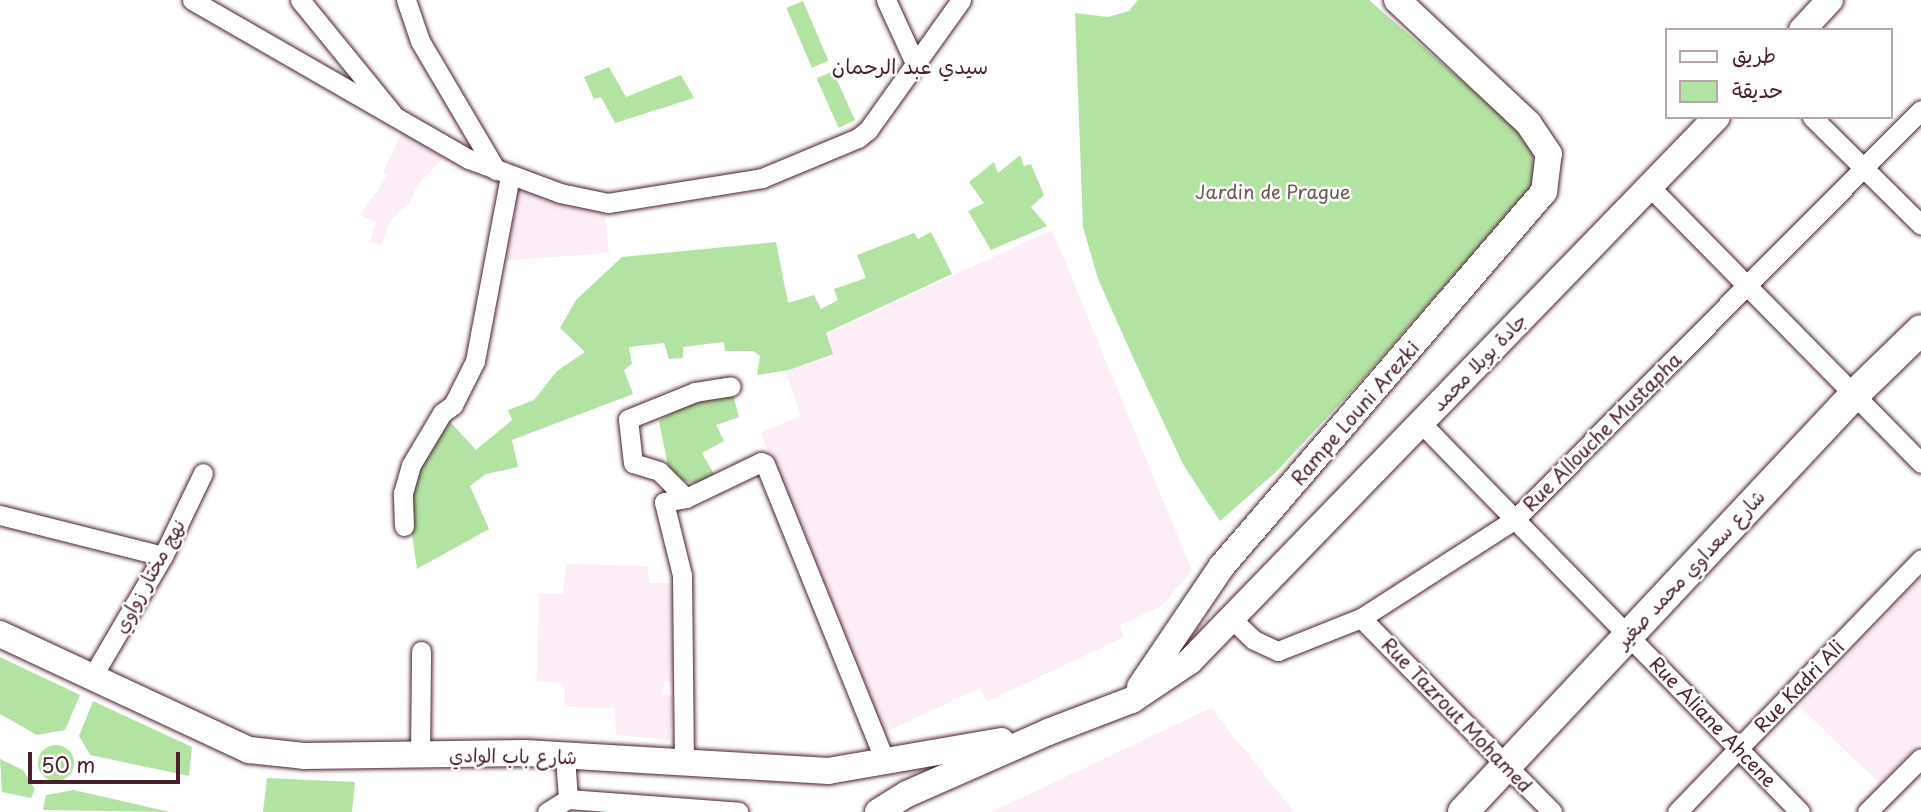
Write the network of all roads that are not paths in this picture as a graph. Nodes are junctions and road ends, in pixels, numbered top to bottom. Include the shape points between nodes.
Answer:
1 (192, 0) edge
2 (300, 0) edge
3 (406, 0) edge
4 (886, 0) edge
5 (961, 0) edge
6 (1397, 0) edge
7 (1830, 0) edge
8 (1804, 28) edge
9 (915, 63) junction
10 (1921, 110) edge
11 (1715, 119) edge
12 (1814, 119) edge
13 (399, 122) junction
14 (1863, 168) junction
15 (503, 173) junction
16 (1650, 187) junction
17 (1921, 225) edge
18 (1747, 285) junction
19 (1921, 330) edge
20 (731, 386) dead end
21 (1854, 395) junction
22 (1421, 423) junction
23 (1921, 463) edge
24 (203, 473) dead end
25 (686, 498) junction
26 (0, 515) edge
27 (1515, 519) junction
28 (404, 526) dead end
29 (163, 556) junction
30 (1921, 559) edge
31 (1214, 578) junction
32 (1237, 613) junction
33 (1362, 618) junction
34 (0, 634) edge
35 (1629, 635) junction
36 (421, 651) dead end
37 (92, 677) junction
38 (1132, 700) junction
39 (1048, 732) junction
40 (1738, 748) junction
41 (420, 755) junction
42 (565, 756) junction
43 (1921, 758) edge
44 (886, 764) junction
45 (684, 765) junction
46 (1506, 765) junction
47 (568, 799) junction
48 (547, 812) edge
49 (739, 812) edge
50 (878, 812) edge
51 (1463, 812) edge
52 (1552, 812) edge
53 (1677, 812) edge
54 (1800, 812) edge
55 (1867, 812) edge

1 - 13 street
2 - 13 street
3 - 15 street via 420,41
4 - 9 street
5 - 9 street
6 - 31 street, Rampe Louni Arezki via 1530,124 1549,154 1544,192
7 - 8 street
9 - 15 street via 863,134 762,178 608,203
10 - 14 street, Rue Allouche Mustapha
11 - 16 street, جادة بوبلا محمد
12 - 14 street
13 - 15 street
14 - 17 street
14 - 18 street, Rue Allouche Mustapha
15 - 28 street via 475,361 453,405 442,413 411,465 402,494
16 - 18 street
16 - 22 street, جادة بوبلا محمد
18 - 21 street
18 - 27 street, Rue Allouche Mustapha
19 - 21 main road, شارع سعداوي محمد صغير
20 - 25 street via 695,392 629,415 631,460 659,471
21 - 23 street
21 - 35 main road, شارع سعداوي محمد صغير
22 - 27 street, Rue Aliane Ahcene
22 - 32 street, جادة بوبلا محمد
24 - 29 street, نهج مختار زواوي
25 - 44 street via 765,464
25 - 45 street via 664,502 682,575
26 - 29 street
27 - 33 street, Rue Allouche Mustapha
27 - 35 street, Rue Aliane Ahcene
29 - 37 street, نهج مختار زواوي
30 - 40 street, Rue Kadri Ali
31 - 32 street via 1212,600 1217,613
31 - 38 street, Rampe Louni Arezki
32 - 33 street, Rue Allouche Mustapha via 1254,640 1278,651
32 - 38 street, جادة بوبلا محمد via 1190,661
33 - 46 street, Rue Tazrout Mohamed
34 - 37 street, شارع باب الوادي
35 - 40 street, Rue Aliane Ahcene
35 - 46 main road, شارع سعداوي محمد صغير
36 - 41 street
37 - 41 street, شارع باب الوادي via 249,750 304,756
38 - 39 street, جادة بوبلا محمد
39 - 44 street, شارع باب الوادي
39 - 50 street via 907,794
40 - 53 street, Rue Kadri Ali
40 - 54 street, Rue Aliane Ahcene
41 - 42 street, شارع باب الوادي
42 - 45 street, شارع باب الوادي
42 - 47 street
43 - 55 street
44 - 45 street, شارع باب الوادي via 828,771
46 - 51 main road, شارع سعداوي محمد صغير
46 - 52 street, Rue Tazrout Mohamed
47 - 48 street
47 - 49 street

